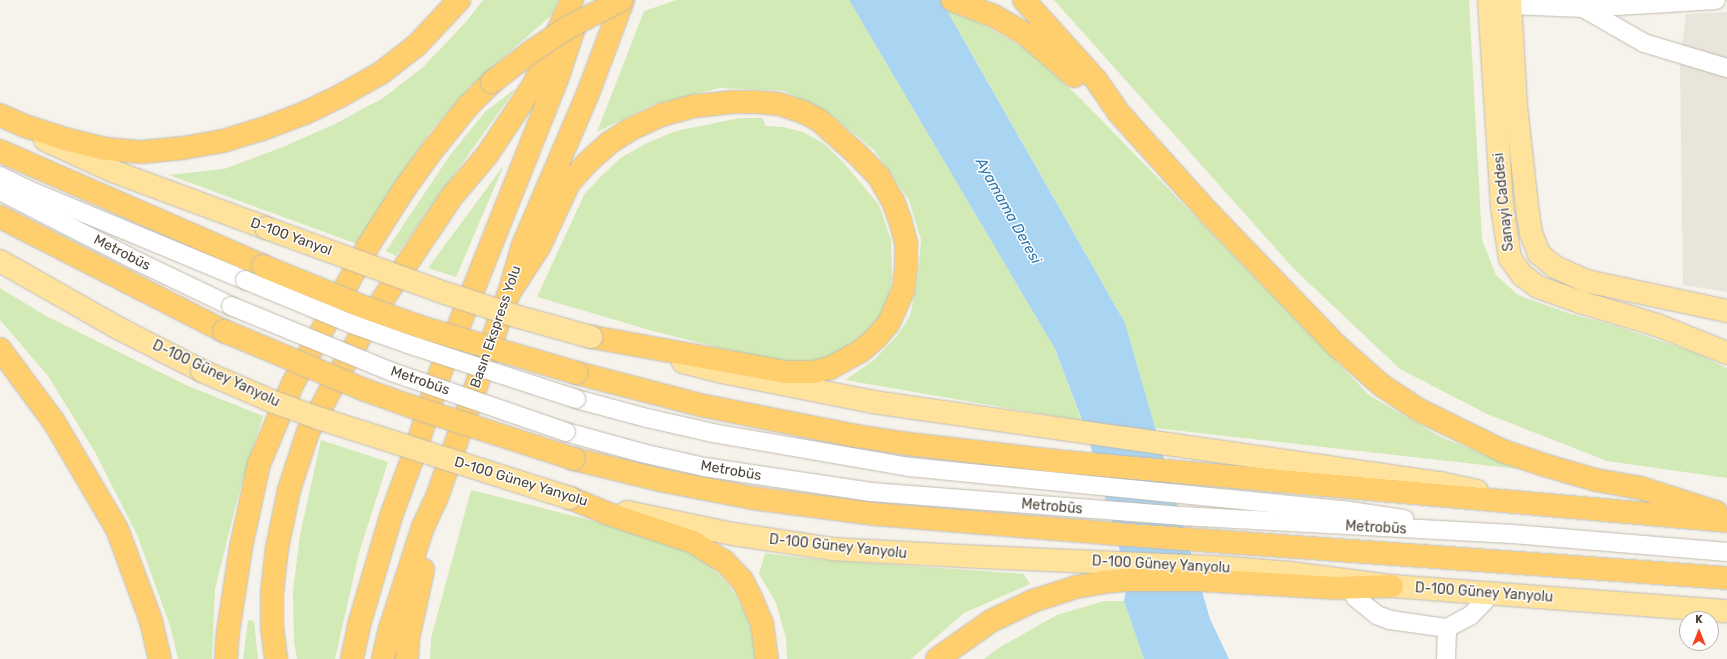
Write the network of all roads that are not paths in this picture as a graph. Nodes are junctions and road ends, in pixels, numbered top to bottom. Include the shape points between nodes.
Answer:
1 (459, 0) edge
2 (572, 0) edge
3 (583, 0) edge
4 (622, 0) edge
5 (952, 0) edge
6 (1024, 0) edge
7 (1488, 0) edge
8 (1716, 0) edge
9 (1510, 2) edge
10 (1579, 4) edge
11 (1727, 68) edge
12 (1118, 112) junction
13 (0, 116) edge
14 (0, 151) edge
15 (0, 176) edge
16 (0, 191) edge
17 (0, 217) edge
18 (0, 261) edge
19 (509, 293) junction
20 (1727, 311) edge
21 (591, 337) junction
22 (0, 348) edge
23 (1727, 353) edge
24 (437, 497) junction
25 (570, 498) junction
26 (1539, 505) junction
27 (1727, 516) edge
28 (1727, 521) edge
29 (1513, 534) junction
30 (1727, 552) edge
31 (1727, 578) edge
32 (1392, 586) junction
33 (1348, 587) junction
34 (1492, 593) junction
35 (1727, 611) edge
36 (1446, 628) junction
37 (160, 659) edge
38 (226, 659) edge
39 (276, 659) edge
40 (352, 659) edge
41 (383, 659) edge
42 (407, 659) edge
43 (767, 659) edge
44 (937, 659) edge
45 (1446, 659) edge

1 - 13 highway via 416,45 382,73 304,113 224,141 142,152 106,150 65,139
2 - 39 highway via 533,86 487,154 453,195 377,308 308,432 289,490 277,548 272,599
3 - 40 highway via 556,79 440,373 391,516 359,625
4 - 19 highway, Basın Ekspress Yolu via 587,96 523,244
4 - 38 highway, bridge via 567,28 492,82 468,106 434,148 368,246 292,385 260,464 240,547
5 - 12 highway via 994,16 1024,33
6 - 12 highway via 1096,80
7 - 23 main road, Sanayi Caddesi via 1502,207 1510,258 1522,276 1538,287 1657,325
8 - 10 street
9 - 10 street
9 - 20 main road, Sanayi Caddesi via 1516,106 1528,214 1531,233 1539,254 1556,267 1586,281
10 - 11 street via 1644,43
12 - 27 highway via 1208,212 1304,312 1381,385 1419,410 1503,451 1581,476 1648,490
13 - 21 main road, D-100 Yanyol, bridge via 44,140 114,172 445,293
14 - 26 highway, bridge via 98,196 354,303 424,328 577,373 705,406 909,444 1056,461
15 - 29 street, Metrobüs, bridge via 245,280 408,344 576,399 647,418 713,433 910,468 1343,510
16 - 29 street, Metrobüs, bridge via 231,306 392,372 566,432 642,453 704,467 871,492 1181,516
17 - 31 highway, bridge via 224,331 322,373 378,395 574,459 664,481 752,498 873,514
18 - 25 main road, D-100 Güney Yanyolu, bridge via 118,328 202,371 274,402
19 - 21 highway via 538,247 569,183 588,162 609,143 629,130 660,115 695,106 756,102 780,104 803,112 819,120 858,154 879,177 893,201 906,243 903,290 888,324 876,338 856,354 830,368 812,372 786,372
19 - 24 highway, Basın Ekspress Yolu
21 - 26 main road, D-100 Yanyol via 722,372 873,402 1440,483
22 - 37 highway via 54,422 117,529 151,621
24 - 41 highway, Basın Ekspress Yolu via 423,528 390,629
24 - 42 highway via 434,526 410,626
25 - 32 main road, D-100 Güney Yanyolu via 696,527 832,549 1229,568
25 - 43 highway via 692,542 724,561 742,580 752,600 762,624
26 - 28 highway
29 - 30 street, Metrobüs
32 - 33 highway
32 - 34 main road, D-100 Güney Yanyolu
33 - 36 street via 1356,598 1377,615 1390,620
33 - 44 highway via 1200,580 1103,582 1076,587 1033,601 991,621
34 - 35 main road, D-100 Güney Yanyolu
34 - 36 street via 1470,616
36 - 45 street

